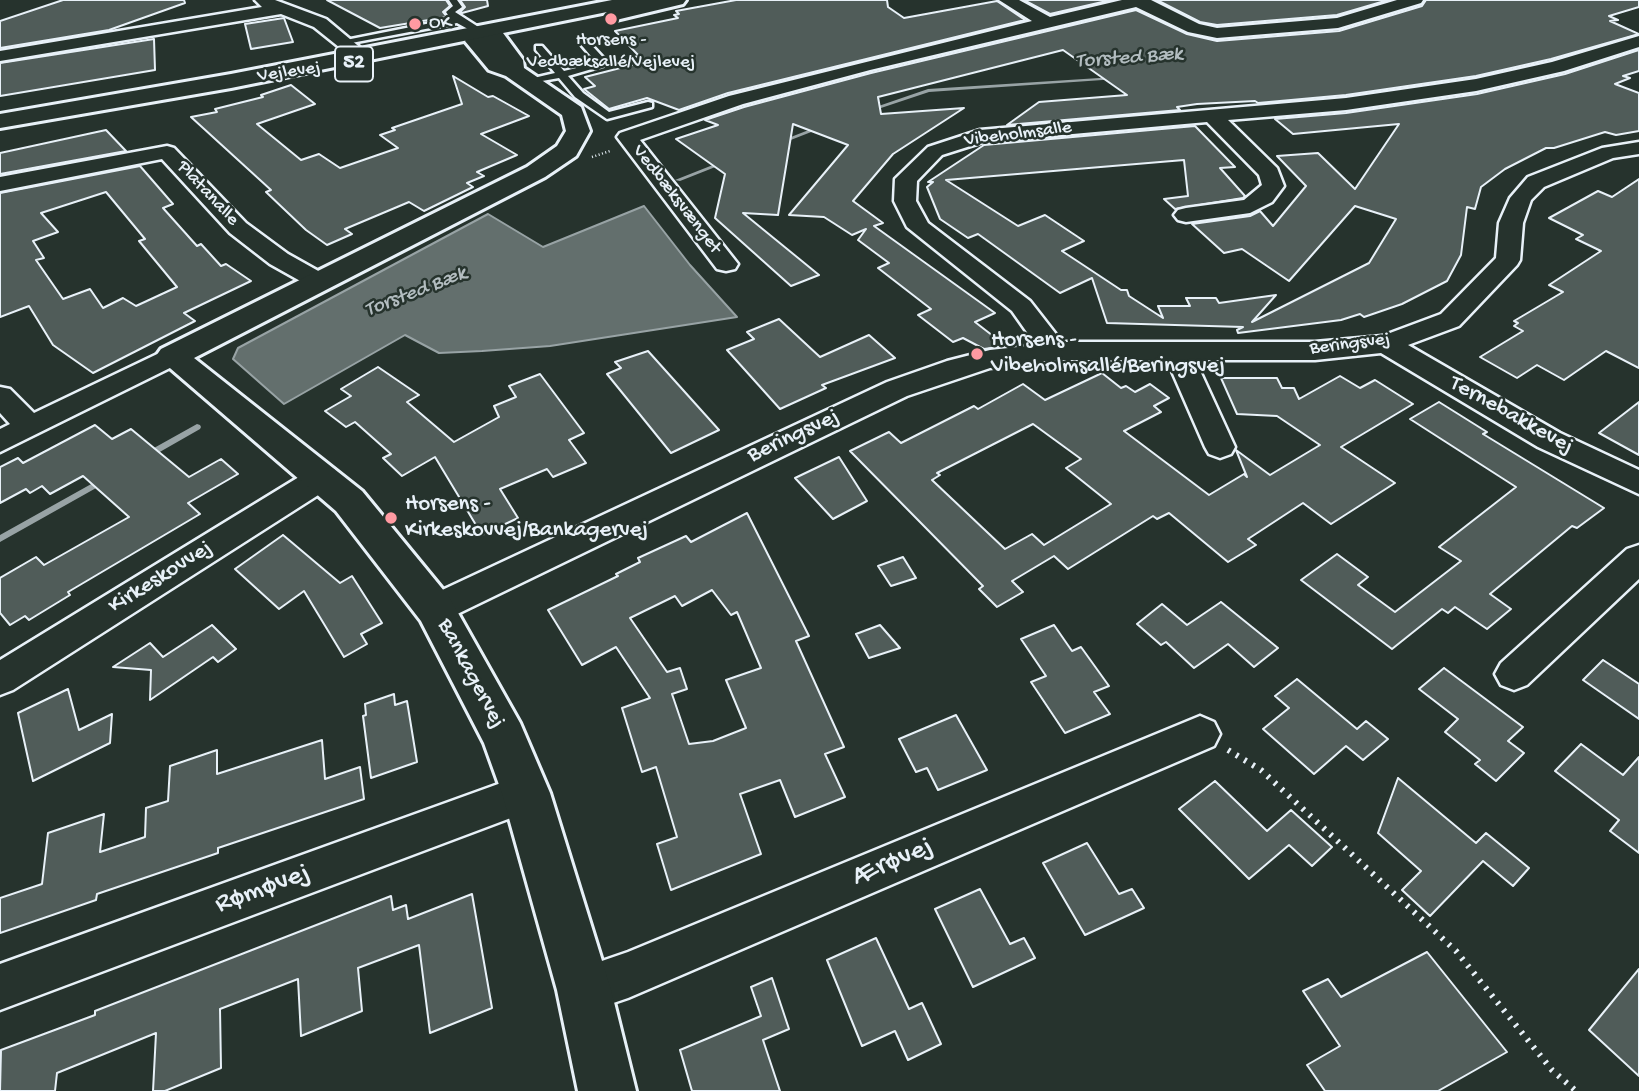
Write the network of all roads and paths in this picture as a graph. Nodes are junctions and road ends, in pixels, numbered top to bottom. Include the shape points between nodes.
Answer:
1 (264, 0) edge
2 (453, 0) edge
3 (641, 0) edge
4 (676, 0) edge
5 (1007, 0) edge
6 (1415, 0) edge
7 (1141, 1) edge
8 (284, 8) junction
9 (458, 20) junction
10 (1047, 22) junction
11 (484, 37) junction
12 (581, 39) dead end
13 (1639, 41) edge
14 (353, 48) junction
15 (539, 48) dead end
16 (0, 56) edge
17 (562, 74) junction
18 (521, 77) junction
19 (231, 81) junction
20 (569, 98) junction
21 (648, 105) dead end
22 (1212, 116) junction
23 (0, 121) edge
24 (1639, 148) edge
25 (0, 184) edge
26 (1186, 215) dead end
27 (726, 264) dead end
28 (320, 282) junction
29 (1386, 344) junction
30 (1177, 350) junction
31 (1054, 351) junction
32 (172, 356) junction
33 (0, 396) edge
34 (30, 427) junction
35 (0, 442) edge
36 (1220, 447) dead end
37 (323, 477) junction
38 (1639, 483) edge
39 (1639, 558) edge
40 (435, 609) junction
41 (1514, 674) dead end
42 (0, 679) edge
43 (1200, 734) joint
44 (526, 793) junction
45 (0, 987) edge
46 (584, 990) junction
47 (607, 1091) edge
48 (1576, 1091) edge

1 - 8 street
2 - 9 lane via 458,7 450,12
3 - 11 street, Vejlevej / 52
4 - 11 street, Vejlevej / 52
5 - 10 street
6 - 7 street via 1338,23 1217,33 1194,28
7 - 10 street
8 - 14 street via 320,23
8 - 16 street
9 - 11 lane
9 - 14 lane
10 - 27 street, Vedbæksvænget via 766,92 627,137
11 - 14 street, Vejlevej / 52
11 - 18 street via 512,60
11 - 19 street, Vejlevej / 52 via 344,66
12 - 17 lane via 604,64
13 - 22 street, Vibeholmsalle via 1557,67 1476,85 1346,104
14 - 19 street, Vejlevej / 52
15 - 17 lane
17 - 18 lane
17 - 20 lane
18 - 20 street
19 - 23 street, Vejlevej / 52
20 - 21 lane via 607,116
20 - 28 street via 578,131 566,151 536,172
22 - 26 street via 1269,173 1273,186 1250,206
22 - 31 street, Vibeholmsalle via 980,135 935,151 906,178 905,201 919,227 1021,306
24 - 29 street, Beringsvej via 1572,164 1536,182 1521,198 1511,223 1508,260 1480,292 1450,320
25 - 28 street, Platanalle via 167,152 238,228
28 - 32 street
29 - 30 street, Beringsvej via 1315,351
29 - 38 street, Ternebakkevej via 1549,440
30 - 31 street, Beringsvej
30 - 36 street
31 - 40 street, Beringsvej via 990,359 897,389
32 - 34 street
32 - 37 street, Bankagervej
33 - 34 street
34 - 35 street
37 - 40 street, Bankagervej via 380,536
37 - 42 street, Kirkeskovvej
39 - 41 street
40 - 44 street, Bankagervej via 504,737
43 - 46 street, Ærøvej
43 - 48 path via 1261,770 1456,951 1552,1070
44 - 45 street, Rømøvej
44 - 46 street, Bankagervej
46 - 47 street, Bankagervej

